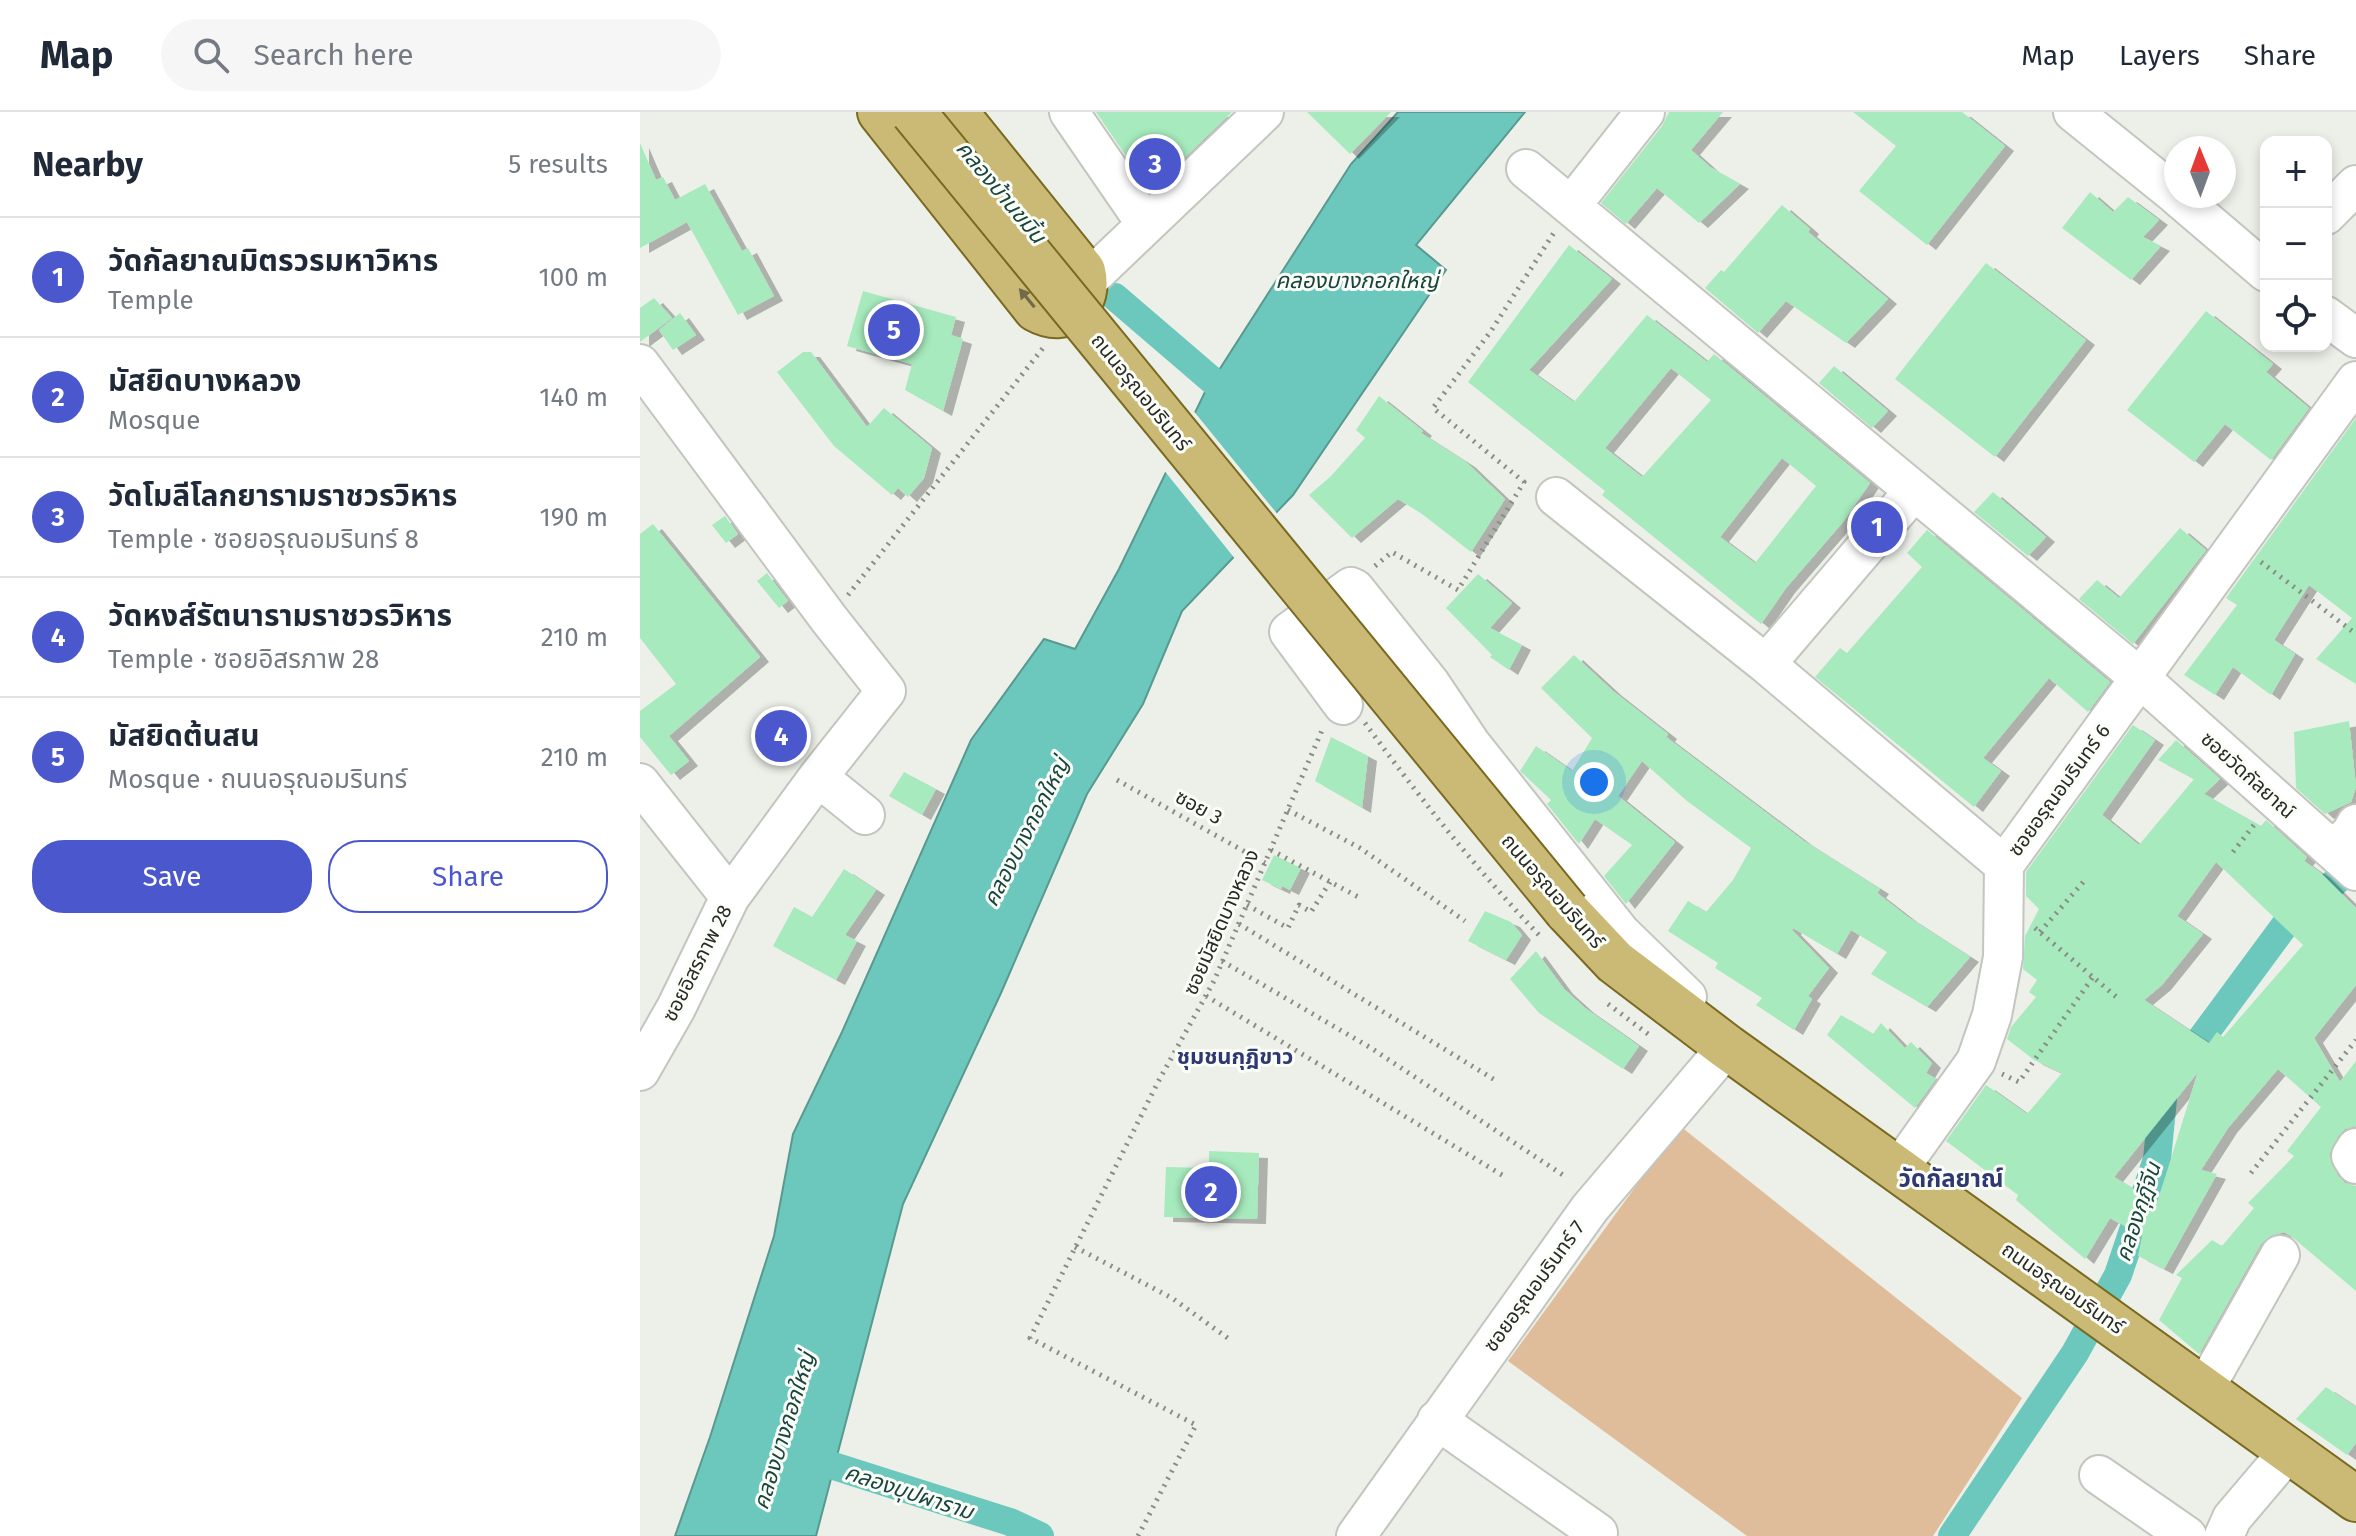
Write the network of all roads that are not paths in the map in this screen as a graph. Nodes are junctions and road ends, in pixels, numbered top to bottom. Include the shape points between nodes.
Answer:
1 (880, 112) edge
2 (913, 112) edge
3 (955, 112) edge
4 (1069, 112) edge
5 (1264, 112) edge
6 (1645, 112) edge
7 (2073, 112) edge
8 (1526, 169) dead end
9 (2356, 185) edge
10 (2164, 186) edge
11 (1571, 206) junction
12 (2191, 208) edge
13 (2332, 209) edge
14 (1146, 224) junction
15 (2260, 267) edge
16 (1074, 299) junction
17 (2332, 320) edge
18 (2356, 338) edge
19 (640, 364) edge
20 (2356, 381) edge
21 (1913, 492) junction
22 (1556, 497) dead end
23 (1766, 664) junction
24 (2140, 678) junction
25 (1343, 705) road end
26 (818, 777) junction
27 (640, 783) edge
28 (865, 815) dead end
29 (2344, 848) edge
30 (2004, 883) junction
31 (730, 897) junction
32 (1727, 1047) junction
33 (640, 1071) edge
34 (1767, 1074) junction
35 (2356, 1148) edge
36 (2356, 1164) edge
37 (1898, 1170) junction
38 (2280, 1255) dead end
39 (2205, 1388) junction
40 (1437, 1420) junction
41 (2288, 1452) junction
42 (2099, 1475) dead end
43 (2356, 1499) edge
44 (1598, 1533) dead end
45 (1356, 1536) edge
46 (2187, 1536) edge
47 (2224, 1536) edge

16 -> 1 main road via 1049,316 1036,309
2 - 32 main road, ถนนอรุณอมรินทร์, bridge via 1553,924 1615,962
3 - 16 main road via 1083,271
4 - 14 street
5 - 14 street
6 - 11 street
7 - 10 street
8 - 11 street, ซอยวัดกัลยาณ์
9 - 13 street
11 - 21 street, ซอยวัดกัลยาณ์
12 - 15 street
14 - 16 street
17 - 18 street
19 - 26 street, ซอยอิสรภาพ 28 via 886,691
20 - 24 street, ซอยอรุณอมรินทร์ 6
21 - 23 street
21 - 24 street, ซอยวัดกัลยาณ์
22 - 23 street
23 - 30 street
24 - 29 street, ซอยวัดกัลยาณ์
24 - 30 street, ซอยอรุณอมรินทร์ 6
25 - 34 street via 1289,632 1347,588 1355,589 1430,683 1471,744 1621,933
26 - 28 street
26 - 31 street, ซอยอิสรภาพ 28
27 - 31 street
30 - 37 street via 2003,957 1976,1061
31 - 33 street, ซอยอิสรภาพ 28
32 - 34 main road, ถนนอรุณอมรินทร์
32 - 40 street, ซอยอรุณอมรินทร์ 7 via 1590,1208
34 - 37 main road, ถนนอรุณอมรินทร์
35 - 36 street via 2351,1156
37 - 39 main road, ถนนอรุณอมรินทร์
38 - 39 street
39 - 41 main road, ถนนอรุณอมรินทร์
40 - 44 street
40 - 45 street, ซอยอรุณอมรินทร์ 7
41 - 43 main road, ถนนอรุณอมรินทร์
41 - 47 street via 2232,1518
42 - 46 street

